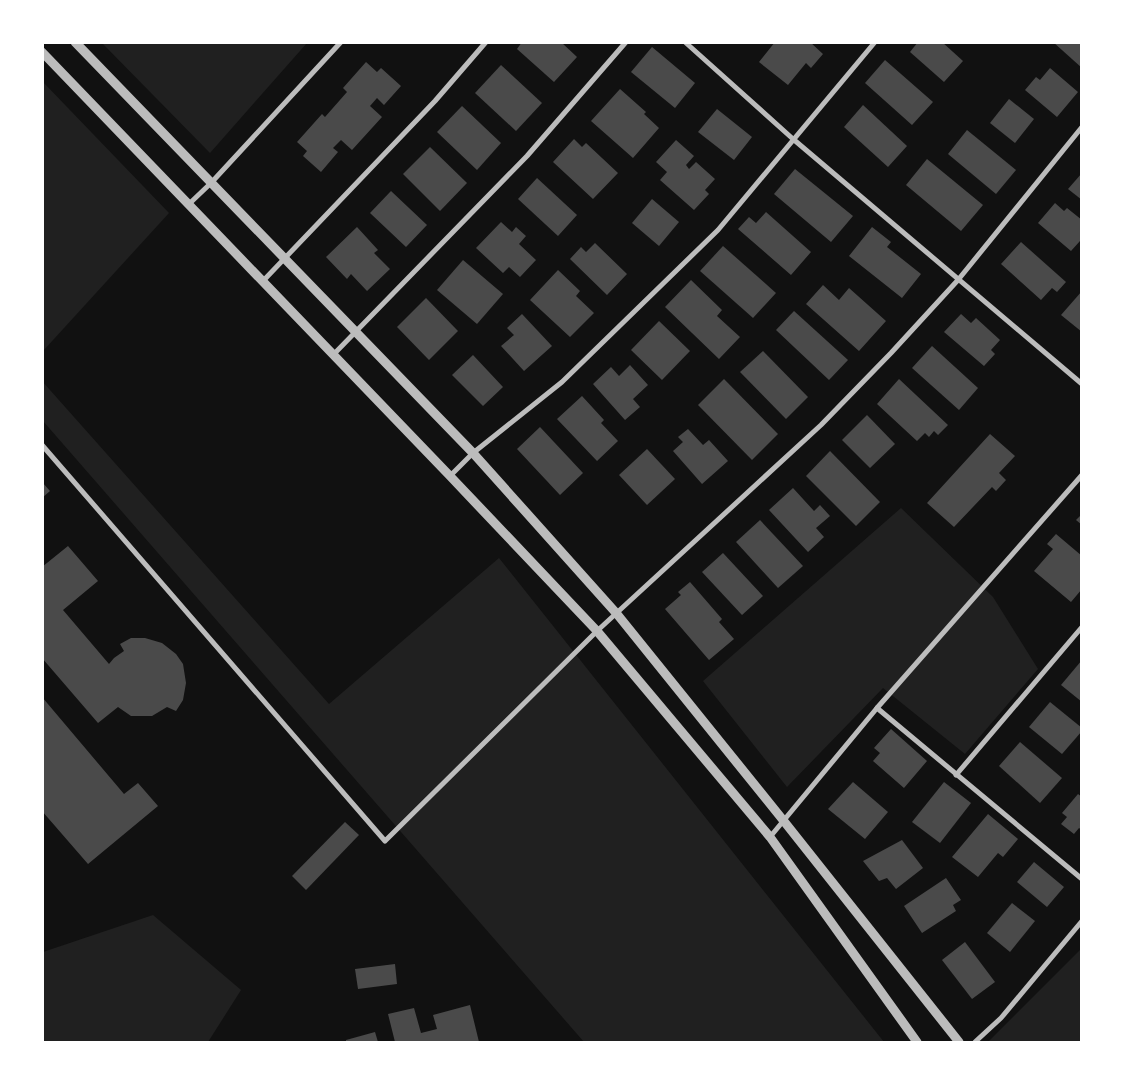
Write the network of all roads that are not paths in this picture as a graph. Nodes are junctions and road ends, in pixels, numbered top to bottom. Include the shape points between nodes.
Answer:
1 (75, 42) edge
2 (341, 42) edge
3 (486, 42) edge
4 (626, 42) edge
5 (685, 42) edge
6 (875, 42) edge
7 (42, 52) edge
8 (1082, 127) edge
9 (793, 139) junction
10 (211, 182) junction
11 (189, 204) junction
12 (285, 259) junction
13 (958, 280) junction
14 (263, 281) junction
15 (356, 332) junction
16 (333, 355) junction
17 (1082, 384) edge
18 (42, 445) edge
19 (473, 453) junction
20 (1082, 475) edge
21 (450, 476) junction
22 (617, 614) junction
23 (1082, 627) edge
24 (596, 631) junction
25 (878, 708) junction
26 (956, 775) junction
27 (783, 820) junction
28 (770, 837) junction
29 (1082, 879) edge
30 (1082, 921) edge
31 (917, 1042) edge
32 (958, 1042) edge
33 (975, 1042) edge

1 - 10 street
2 - 10 street
3 - 12 street via 435,101
4 - 15 street via 527,156
5 - 9 street
6 - 9 street
7 - 11 street
8 - 13 street
9 - 13 street
9 - 19 street via 718,230 562,382
10 - 11 street
10 - 12 street
11 - 14 street
12 - 14 street
12 - 15 street
13 - 17 street
13 - 22 street via 821,425
14 - 16 street
15 - 16 street
15 - 19 street
16 - 21 street
18 - 24 street via 385,841
19 - 21 street
19 - 22 street
20 - 25 street
21 - 24 street
22 - 24 street
22 - 27 street
23 - 26 street
24 - 28 street
25 - 26 street
25 - 27 street
26 - 29 street
27 - 28 street
27 - 32 street
28 - 31 street
30 - 33 street via 1001,1018

